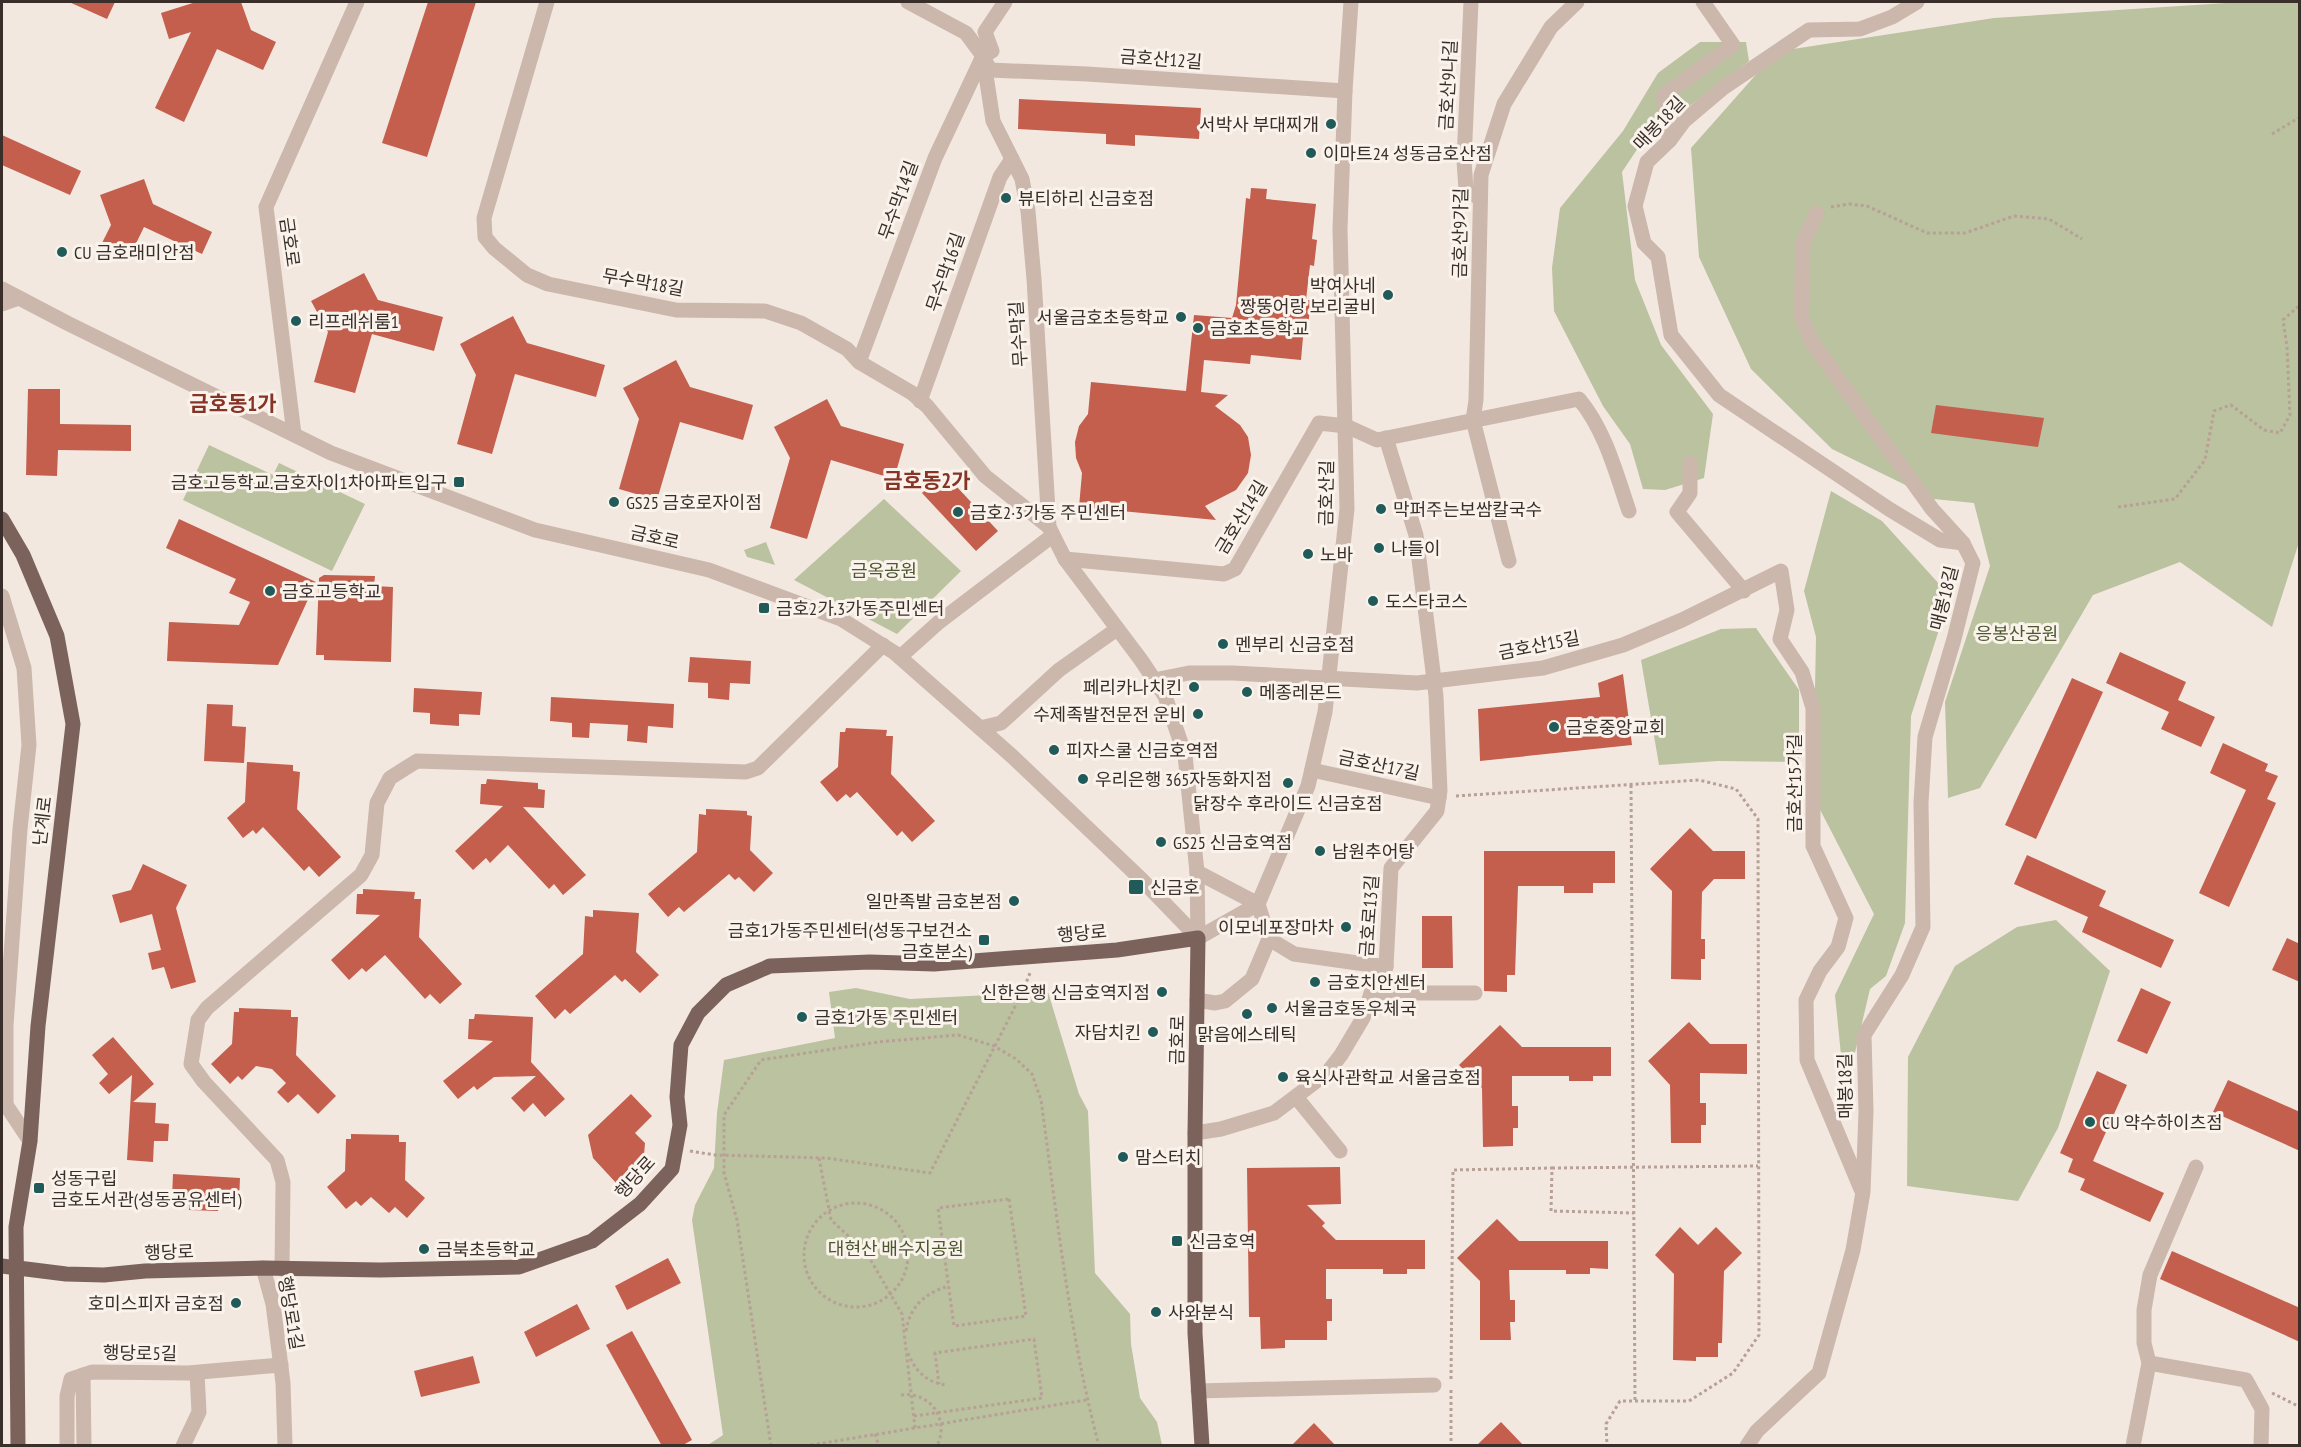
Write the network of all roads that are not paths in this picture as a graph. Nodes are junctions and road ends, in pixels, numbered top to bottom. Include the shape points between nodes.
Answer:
1 (357, 2) edge
2 (547, 2) edge
3 (908, 2) edge
4 (1005, 2) edge
5 (1351, 2) edge
6 (1471, 2) edge
7 (1577, 2) edge
8 (1702, 2) edge
9 (1917, 2) edge
10 (983, 56) junction
11 (1345, 91) junction
12 (1670, 140) junction
13 (1012, 159) junction
14 (1480, 199) junction
15 (1817, 213) road end
16 (2, 289) edge
17 (19, 298) junction
18 (2, 304) edge
19 (859, 362) junction
20 (920, 401) junction
21 (1473, 420) junction
22 (1346, 426) junction
23 (294, 434) junction
24 (1386, 438) junction
25 (1690, 463) dead end
26 (1629, 510) dead end
27 (2, 519) edge
28 (1051, 532) junction
29 (1963, 543) junction
30 (1065, 559) junction
31 (1509, 561) dead end
32 (1781, 571) joint
33 (1744, 591) junction
34 (2, 596) edge
35 (1117, 629) junction
36 (883, 645) junction
37 (900, 657) junction
38 (1329, 679) junction
39 (1154, 680) junction
40 (1434, 681) junction
41 (980, 728) junction
42 (1312, 770) junction
43 (1439, 798) junction
44 (1197, 872) junction
45 (1258, 904) junction
46 (1198, 938) junction
47 (1269, 939) junction
48 (1386, 967) junction
49 (1371, 993) junction
50 (1475, 993) dead end
51 (1197, 1000) junction
52 (2, 1085) edge
53 (1296, 1098) junction
54 (6, 1106) junction
55 (1194, 1133) junction
56 (30, 1141) junction
57 (1340, 1151) dead end
58 (2196, 1167) dead end
59 (1863, 1192) junction
60 (9, 1267) edge
61 (263, 1268) junction
62 (282, 1269) junction
63 (2149, 1363) junction
64 (281, 1365) junction
65 (197, 1372) junction
66 (83, 1375) junction
67 (1434, 1385) road end
68 (1198, 1391) junction
69 (18, 1446) edge
70 (67, 1446) edge
71 (84, 1446) edge
72 (183, 1446) edge
73 (285, 1446) edge
74 (1202, 1446) edge
75 (1747, 1446) edge
76 (2133, 1446) edge
77 (2261, 1446) edge

1 - 23 street, 금호로 via 266,207
2 - 19 street, 무수막18길 via 484,218 485,237 494,248 527,275 548,284 676,310 765,311 801,323 847,349
3 - 10 street, 무수막길 via 966,33
4 - 10 street via 985,32 992,51
5 - 11 street, 금호산길
6 - 14 street, 금호산9나길 via 1464,161 1466,189
7 - 14 street, 금호산9가길 via 1551,27 1504,104 1481,174
8 - 12 street via 1733,45 1664,95
9 - 12 street, 매봉18길 via 1860,29 1809,30 1723,88 1684,121
10 - 11 street, 금호산12길 via 990,69
10 - 13 street, 무수막길 via 993,121
10 - 19 street, 무수막14길 via 935,158
11 - 22 street, 금호산길 via 1340,229
12 - 29 street, 매봉18길 via 1647,162 1635,206 1644,243 1658,257 1671,335 1719,395 1940,540
13 - 20 street, 무수막16길 via 1000,177
13 - 28 street, 무수막길 via 1022,179 1028,211
14 - 21 street, 금호산9가길
15 - 29 street via 1802,249 1801,315 1811,341 1932,509
16 - 17 street, 금호로
17 - 18 street
17 - 23 street, 금호로
19 - 20 street, 무수막18길
20 - 28 street, 무수막18길 via 985,476
21 - 24 street
21 - 26 street via 1579,399 1604,442
21 - 31 street, 금호산9가길
22 - 24 street via 1377,440
22 - 30 street, 금호산14길 via 1319,423 1235,569 1224,574
22 - 38 street, 금호산길 via 1347,509
23 - 36 street, 금호로 via 332,453 535,530 709,570 842,619
24 - 40 street, 금호로13길 via 1416,535
25 - 33 street via 1690,493 1677,512
27 - 56 main road, 난계로 via 32,573 57,636 73,724 38,1026
28 - 30 street, 무수막길
28 - 37 street
29 - 59 street, 매봉18길 via 1973,564 1925,736 1921,803 1923,927 1902,975 1864,1035
30 - 35 street, 무수막길
32 - 33 street, 금호산15길
32 - 59 street, 금호산15가길 via 1787,610 1780,639 1802,672 1813,708 1813,846 1846,918 1838,947 1820,971 1806,1000 1807,1060
33 - 40 street, 금호산15길 via 1623,645 1543,668
34 - 54 street via 24,669 29,745 6,1025
35 - 39 street, 무수막길
35 - 41 street via 1059,670 1001,723
36 - 37 street, 금호로
36 - 62 street via 758,768 746,772 417,761 390,778 376,803 372,855 361,874 198,1020 191,1064 277,1160 283,1182
37 - 41 street, 금호로
38 - 39 street via 1189,673
38 - 40 street, 금호산15길
38 - 42 street, 금호산길
39 - 44 street, 무수막길 via 1165,696 1185,755
40 - 43 street, 금호로13길
41 - 46 street, 금호로
42 - 43 street, 금호산17길
42 - 45 street, 금호산길
43 - 48 street, 금호로13길 via 1437,811 1391,868
44 - 45 street
44 - 46 street, 무수막길
45 - 46 street
45 - 47 street
46 - 51 main road, 금호로
46 - 62 main road, 행당로 via 1117,950 934,964 770,966 726,985 698,1013 681,1045 677,1097 680,1125 672,1169 640,1204 592,1241 519,1267
47 - 48 street via 1294,954
47 - 51 street via 1252,979 1225,1001
48 - 49 street, 금호로13길 via 1378,972
49 - 50 street
49 - 53 street, 금호로13길 via 1363,1018 1341,1055 1327,1073
51 - 55 main road, 금호로
52 - 54 street
53 - 55 street, 금호로13길 via 1274,1113
53 - 57 street
54 - 56 street
55 - 68 main road, 금호로 via 1194,1333
56 - 60 main road, 난계로
58 - 63 street via 2150,1275 2144,1310 2144,1343
59 - 75 street, 매봉18길 via 1853,1250 1820,1373 1757,1431
60 - 61 main road, 행당로 via 104,1275
60 - 69 main road, 난계로
61 - 62 main road, 행당로
61 - 64 street, 행당로1길 via 273,1304
63 - 76 street
63 - 77 street via 2246,1380 2262,1409
64 - 65 street, 행당로1길
64 - 73 street, 행당로1길
65 - 66 street, 행당로5길
65 - 72 street via 199,1412
66 - 70 street via 71,1379 67,1396
66 - 71 street, 행당로5길
67 - 68 street
68 - 74 main road, 금호로

